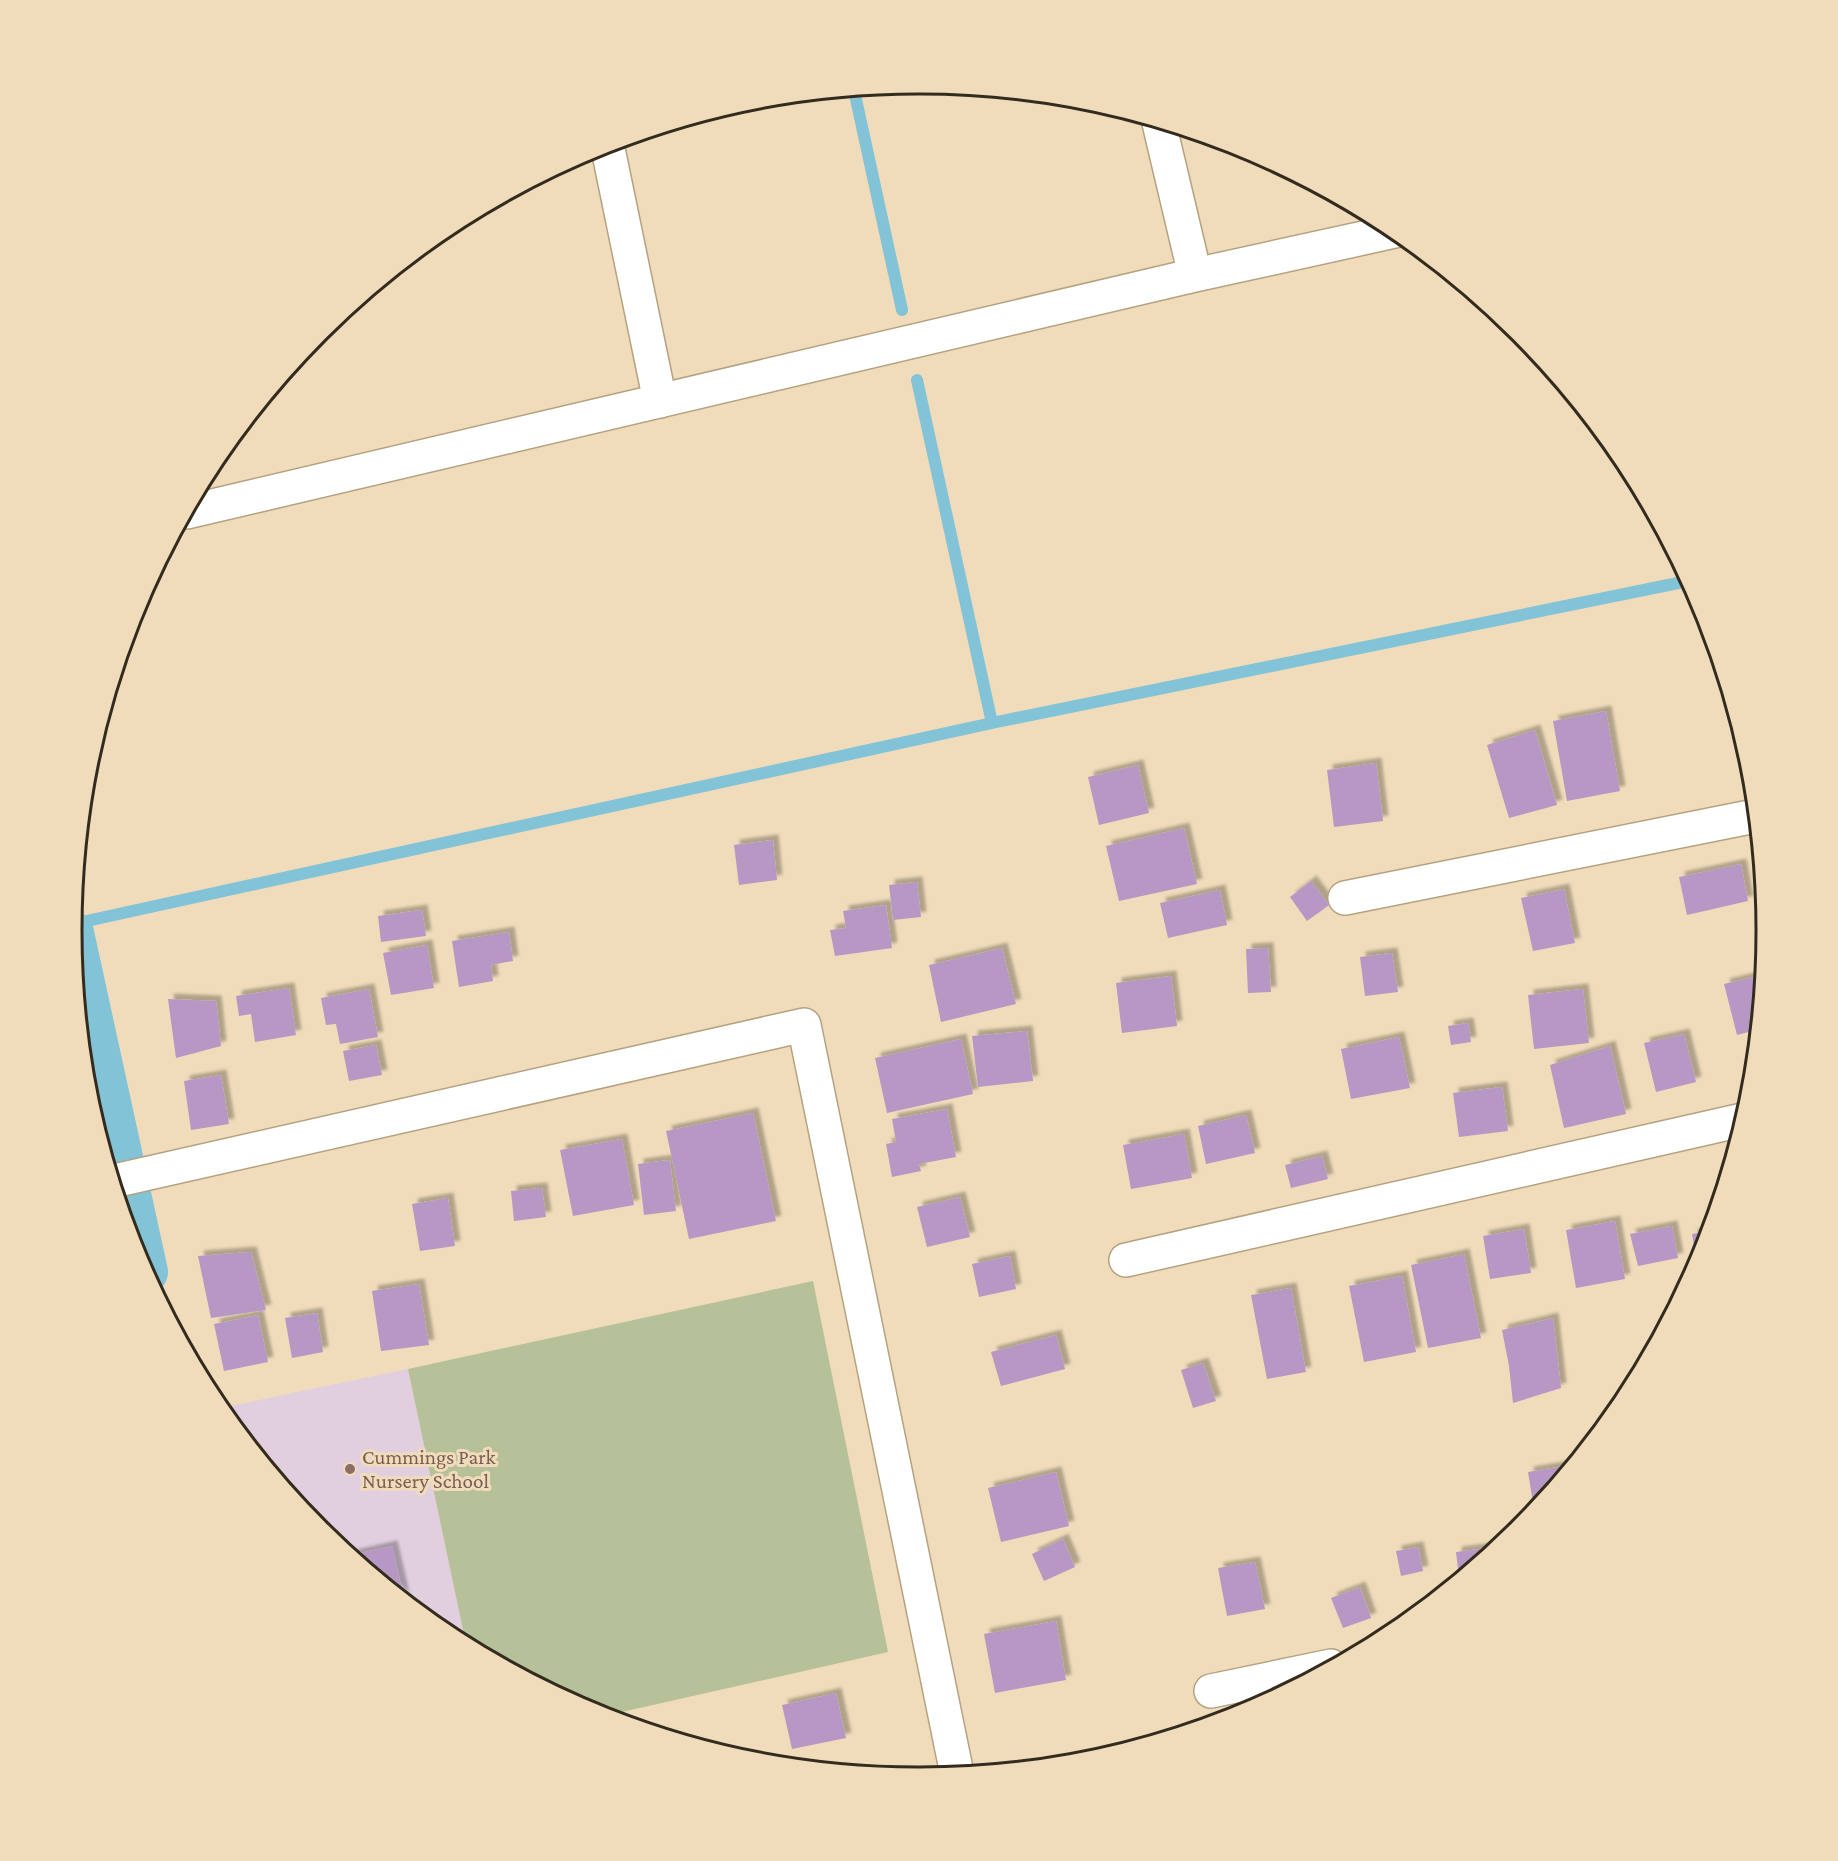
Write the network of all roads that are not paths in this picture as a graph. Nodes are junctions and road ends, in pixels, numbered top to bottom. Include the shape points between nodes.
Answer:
1 (1162, 130) edge
2 (609, 154) edge
3 (1382, 234) edge
4 (1195, 275) junction
5 (660, 401) junction
6 (196, 510) edge
7 (1747, 818) edge
8 (1345, 898) dead end
9 (1733, 1122) edge
10 (121, 1179) edge
11 (1126, 1260) dead end
12 (1308, 1671) edge
13 (1211, 1690) dead end
14 (955, 1766) edge

1 - 4 street
2 - 5 street
3 - 4 street
4 - 5 street
5 - 6 street
7 - 8 street
9 - 11 street
10 - 14 street via 804,1024
12 - 13 street

